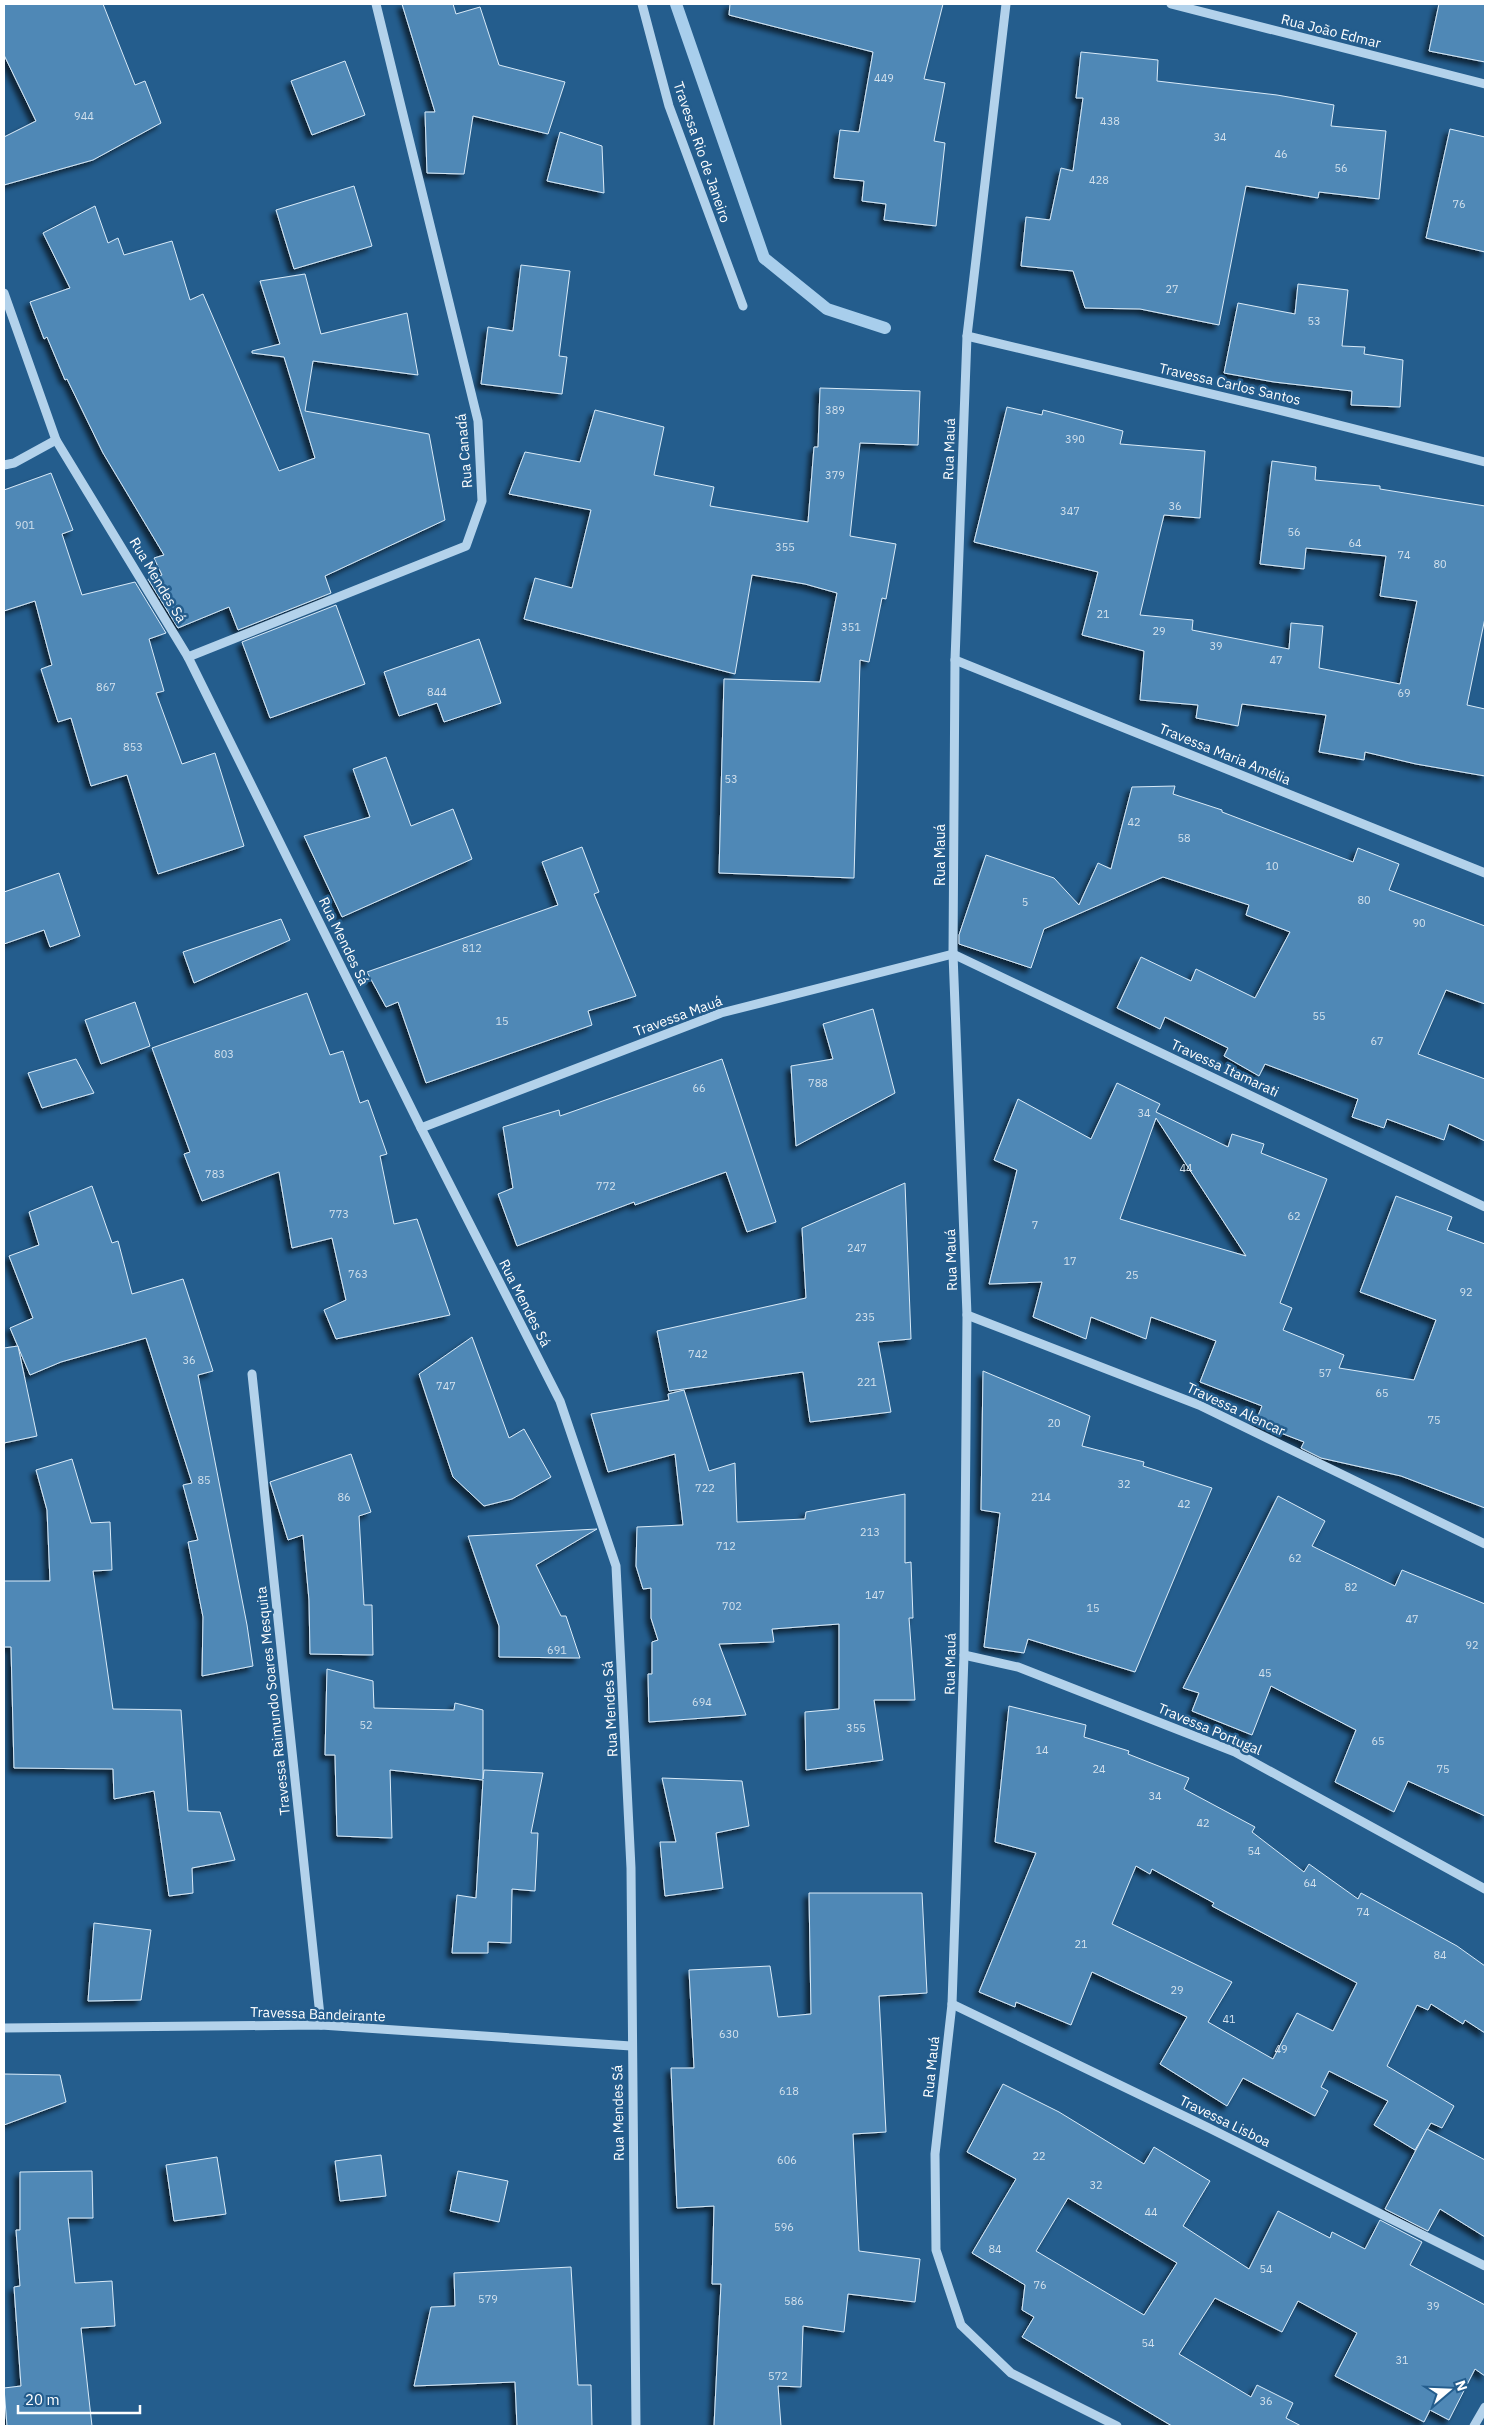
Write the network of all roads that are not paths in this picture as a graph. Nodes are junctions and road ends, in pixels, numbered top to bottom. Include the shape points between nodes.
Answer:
1 (376, 4) edge
2 (642, 4) edge
3 (1006, 4) edge
4 (1171, 4) edge
5 (1485, 84) edge
6 (4, 293) edge
7 (743, 306) dead end
8 (967, 336) junction
9 (56, 440) junction
10 (1485, 462) edge
11 (4, 465) edge
12 (188, 657) junction
13 (955, 660) junction
14 (1485, 873) edge
15 (953, 954) junction
16 (420, 1128) junction
17 (1485, 1207) edge
18 (967, 1315) junction
19 (252, 1374) dead end
20 (1485, 1544) edge
21 (964, 1655) junction
22 (1485, 1889) edge
23 (952, 2004) junction
24 (321, 2025) junction
25 (4, 2028) edge
26 (631, 2046) junction
27 (1485, 2266) edge
28 (1485, 2407) edge
29 (636, 2426) edge
30 (1116, 2426) edge
31 (1474, 2426) edge

1 - 12 street, Rua Canadá via 478,421 482,501 466,546
2 - 7 street, Travessa Rio de Janeiro via 669,106
3 - 8 street, Rua Mauá
4 - 5 street, Rua João Edmar
6 - 9 street, Rua Mendes Sá
8 - 10 street, Travessa Carlos Santos via 1278,409
8 - 13 street, Rua Mauá
9 - 11 street via 14,464
9 - 12 street, Rua Mendes Sá
12 - 16 street, Rua Mendes Sá
13 - 14 street, Travessa Maria Amélia
13 - 15 street, Rua Mauá
15 - 16 street, Travessa Mauá via 721,1014
15 - 17 street, Travessa Itamarati
15 - 18 street, Rua Mauá
16 - 26 street, Rua Mendes Sá via 560,1401 616,1566 631,1868
18 - 20 street, Travessa Alencar via 1199,1405
18 - 21 street, Rua Mauá
19 - 24 street, Travessa Raimundo Soares Mesquita
21 - 22 street, Travessa Portugal via 1018,1667 1235,1752
21 - 23 street, Rua Mauá
23 - 27 street, Travessa Lisboa
23 - 30 street, Rua Mauá via 935,2154 936,2250 960,2325 1011,2373
24 - 25 street, Travessa Bandeirante
24 - 26 street, Travessa Bandeirante
26 - 29 street, Rua Mendes Sá
28 - 31 street

